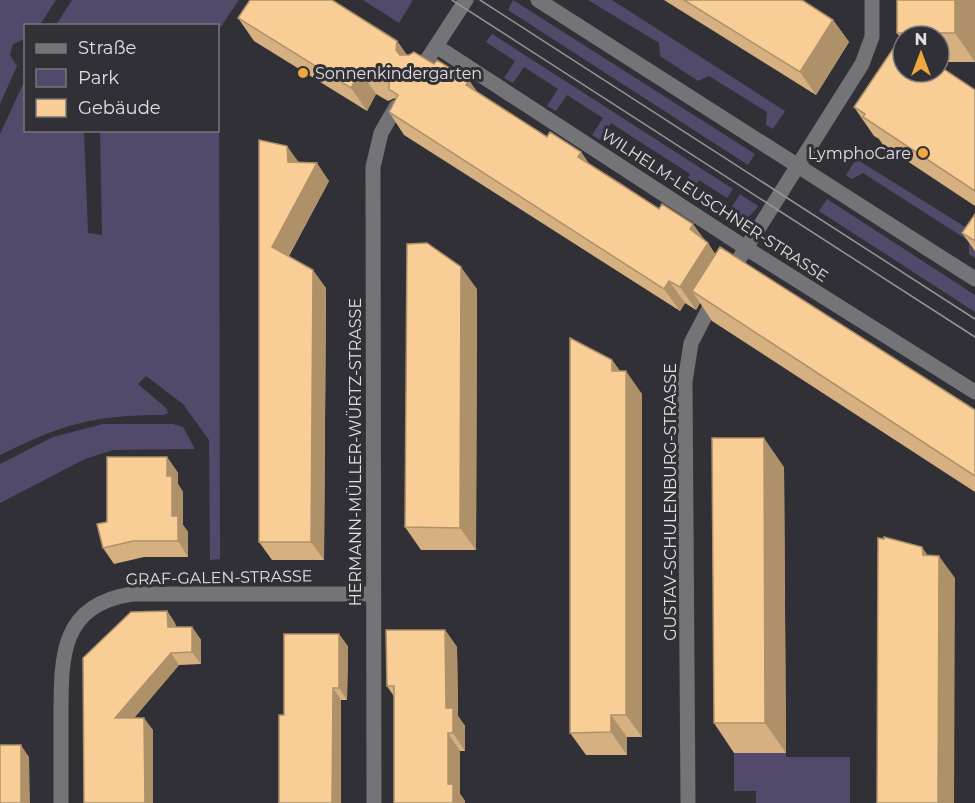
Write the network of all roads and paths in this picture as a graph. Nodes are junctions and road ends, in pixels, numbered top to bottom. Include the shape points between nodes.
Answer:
1 (466, 0) edge
2 (538, 0) edge
3 (872, 0) edge
4 (436, 46) junction
5 (421, 69) edge
6 (396, 107) edge
7 (798, 165) junction
8 (746, 248) junction
9 (975, 279) edge
10 (975, 392) edge
11 (373, 594) junction
12 (62, 803) edge
13 (374, 803) edge
14 (688, 803) edge

1 - 4 street
2 - 7 street
3 - 7 street, GUSTAV-SCHULENBURG-STRASSE via 872,37 866,55
4 - 5 street
4 - 8 street, WILHELM-LEUSCHNER-STRASSE
6 - 11 street, HERMANN-MÜLLER-WÜRTZ-STRASSE via 381,133 373,166
7 - 8 street, GUSTAV-SCHULENBURG-STRASSE
7 - 9 street
8 - 10 street, WILHELM-LEUSCHNER-STRASSE
8 - 14 street, GUSTAV-SCHULENBURG-STRASSE via 691,343 685,382
11 - 12 street, GRAF-GALEN-STRASSE via 132,594 95,605 81,617 63,651
11 - 13 street, HERMANN-MÜLLER-WÜRTZ-STRASSE

